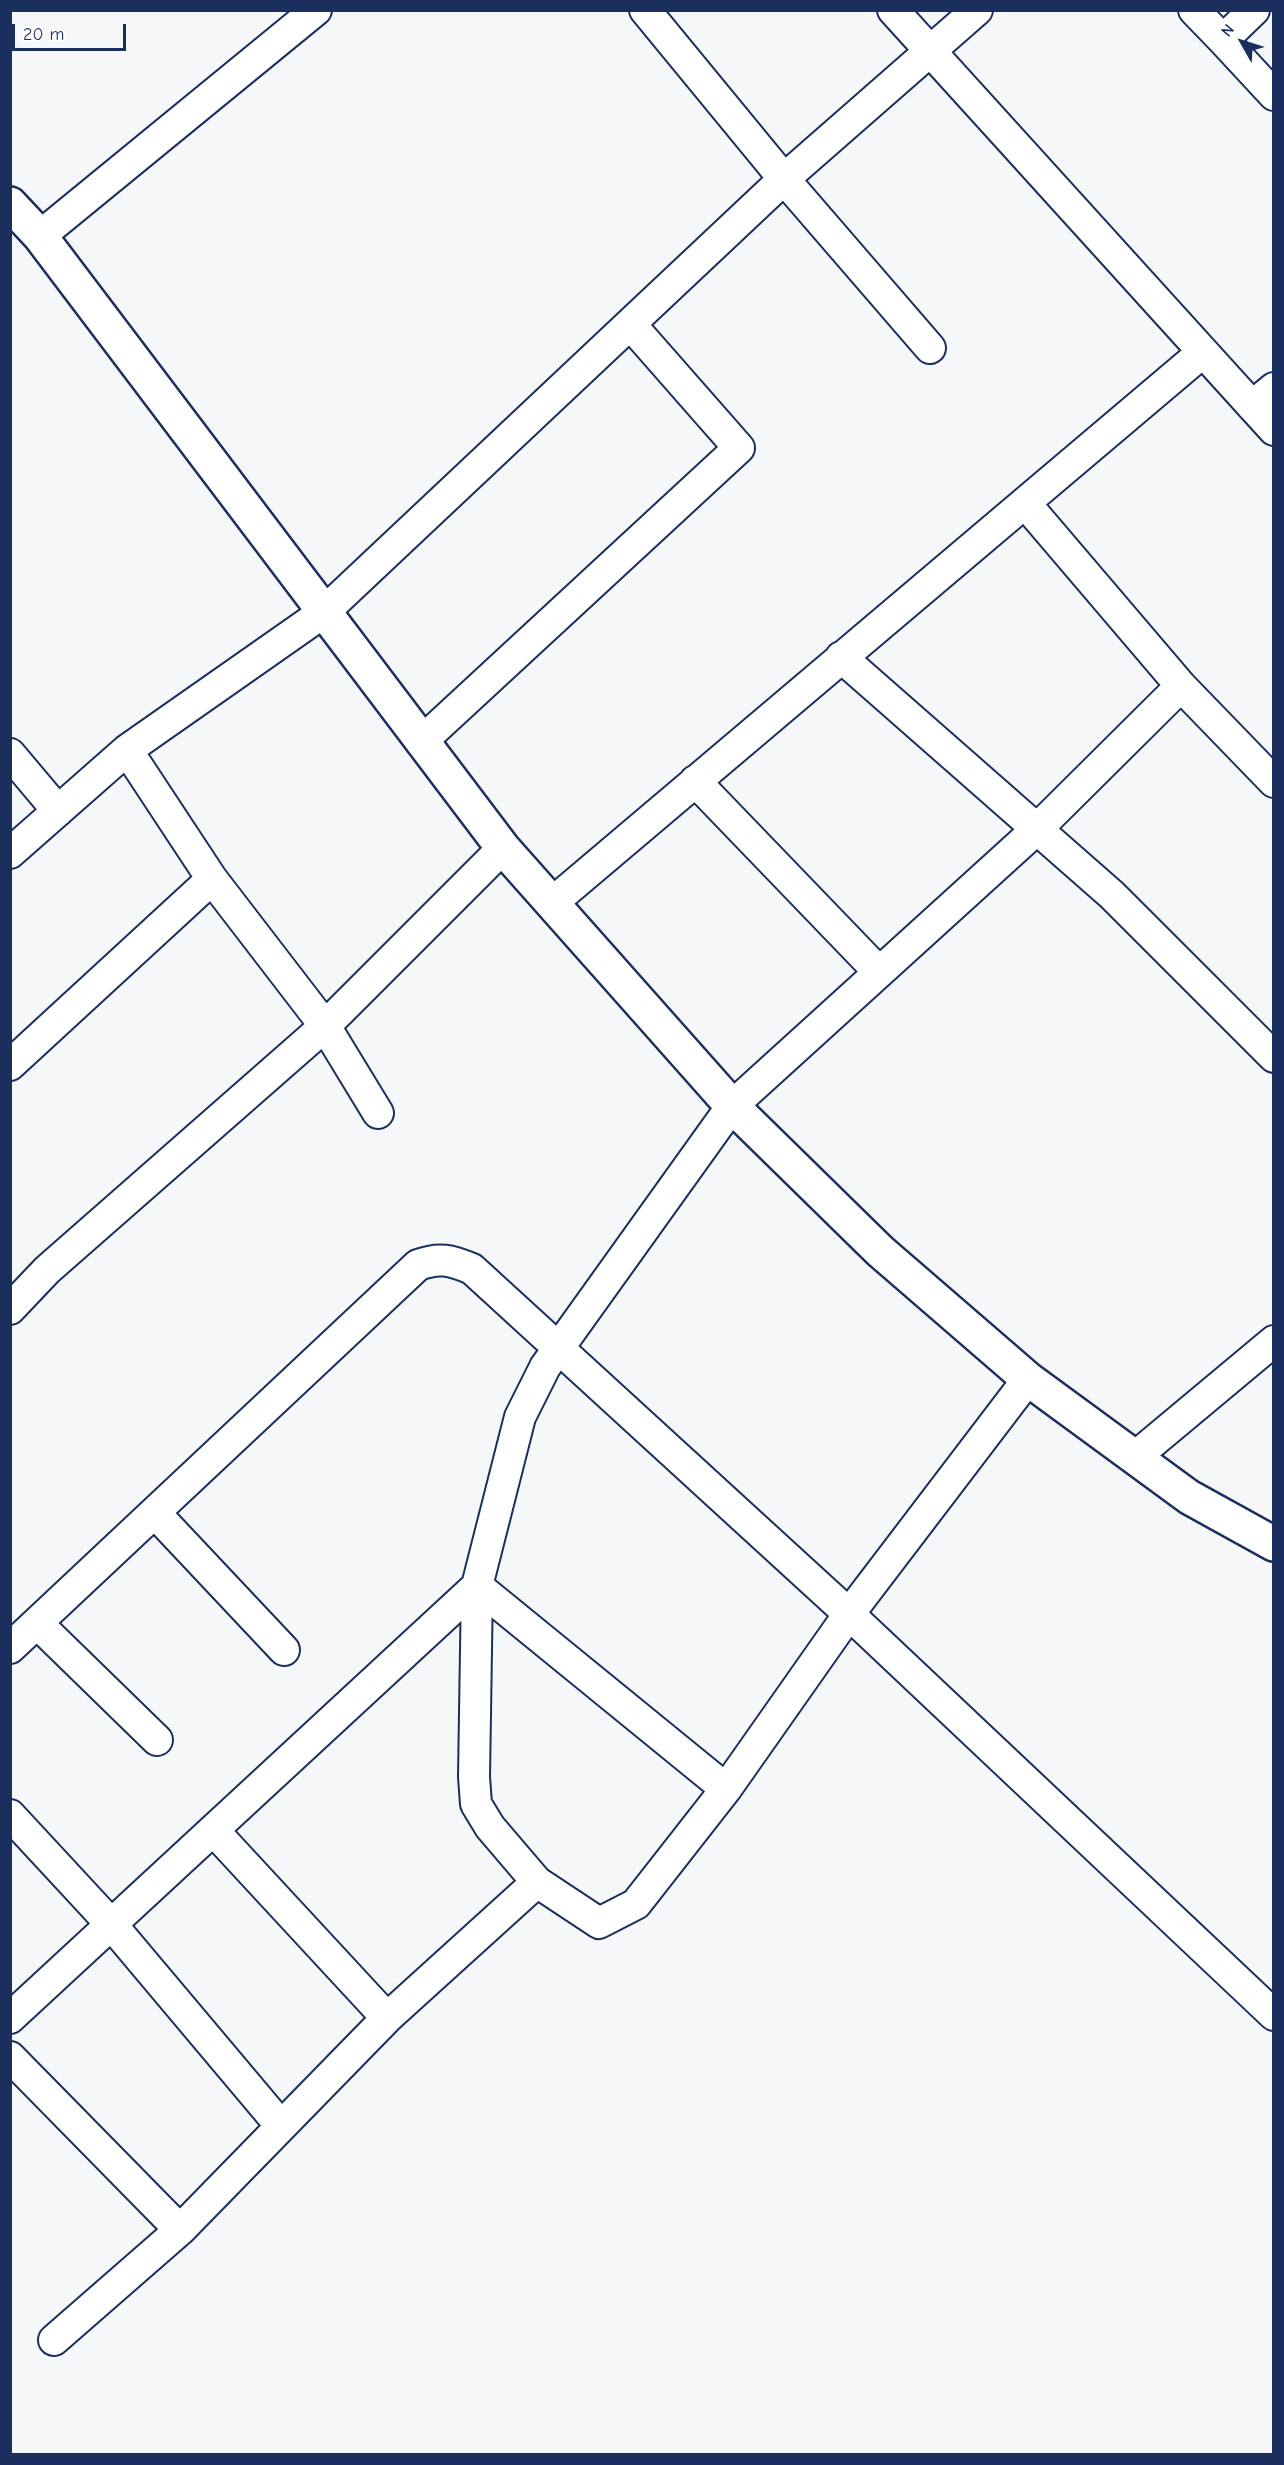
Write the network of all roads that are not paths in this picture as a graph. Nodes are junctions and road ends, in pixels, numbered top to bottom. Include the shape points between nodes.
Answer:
1 (316, 10) edge
2 (645, 10) edge
3 (893, 10) edge
4 (977, 10) edge
5 (1194, 10) edge
6 (1254, 10) edge
7 (1223, 40) junction
8 (931, 52) junction
9 (1274, 95) edge
10 (784, 179) junction
11 (10, 204) edge
12 (40, 236) junction
13 (631, 325) junction
14 (930, 348) dead end
15 (1203, 352) junction
16 (1263, 397) edge
17 (1274, 430) edge
18 (1025, 503) junction
19 (324, 612) junction
20 (841, 657) junction
21 (1181, 687) junction
22 (421, 742) junction
23 (127, 750) junction
24 (10, 754) edge
25 (695, 781) junction
26 (1274, 782) edge
27 (58, 811) junction
28 (1037, 829) junction
29 (503, 848) junction
30 (10, 853) edge
31 (212, 879) junction
32 (552, 903) junction
33 (879, 972) junction
34 (326, 1026) junction
35 (1267, 1039) edge
36 (10, 1065) edge
37 (732, 1106) junction
38 (378, 1113) dead end
39 (10, 1309) edge
40 (1274, 1341) edge
41 (558, 1349) junction
42 (1028, 1380) junction
43 (1135, 1457) junction
44 (156, 1514) junction
45 (1274, 1544) edge
46 (477, 1586) junction
47 (849, 1614) junction
48 (38, 1624) junction
49 (10, 1648) edge
50 (284, 1650) dead end
51 (157, 1740) dead end
52 (726, 1789) junction
53 (10, 1815) edge
54 (213, 1830) junction
55 (537, 1882) junction
56 (111, 1924) junction
57 (1274, 2016) edge
58 (10, 2018) edge
59 (387, 2018) junction
60 (10, 2057) edge
61 (281, 2127) junction
62 (180, 2230) junction
63 (54, 2340) dead end

1 - 12 street
2 - 10 street
3 - 8 street
4 - 8 street
5 - 7 street
6 - 7 street
7 - 9 street
8 - 10 street
8 - 15 street
10 - 13 street
10 - 14 street
11 - 12 main road
12 - 19 main road
13 - 19 street
13 - 22 street via 739,448
15 - 16 street
15 - 18 street
16 - 17 street
18 - 20 street
18 - 21 street
19 - 22 main road
19 - 23 street
20 - 25 street
20 - 28 street
21 - 26 street
21 - 28 street
22 - 29 main road
23 - 27 street
23 - 31 street
24 - 27 street
25 - 32 street
25 - 33 street
27 - 30 street
28 - 33 street
28 - 35 street
29 - 32 main road
29 - 34 street
31 - 34 street
31 - 36 street
32 - 37 main road
33 - 37 street
34 - 38 street
34 - 39 street via 47,1270
37 - 41 street
37 - 42 main road via 880,1251
40 - 43 street
41 - 44 street via 472,1269 450,1260 418,1265
41 - 46 street via 520,1417
41 - 47 street
42 - 43 main road
42 - 47 street
43 - 45 main road via 1189,1497
44 - 48 street
44 - 50 street
46 - 52 street
46 - 54 street
46 - 55 street via 476,1804 490,1827
47 - 52 street
47 - 57 street
48 - 49 street
48 - 51 street
52 - 55 street via 636,1904 599,1923
53 - 56 street
54 - 56 street
54 - 59 street
55 - 59 street
56 - 58 street
56 - 61 street
59 - 61 street
60 - 62 street
61 - 62 street
62 - 63 street

